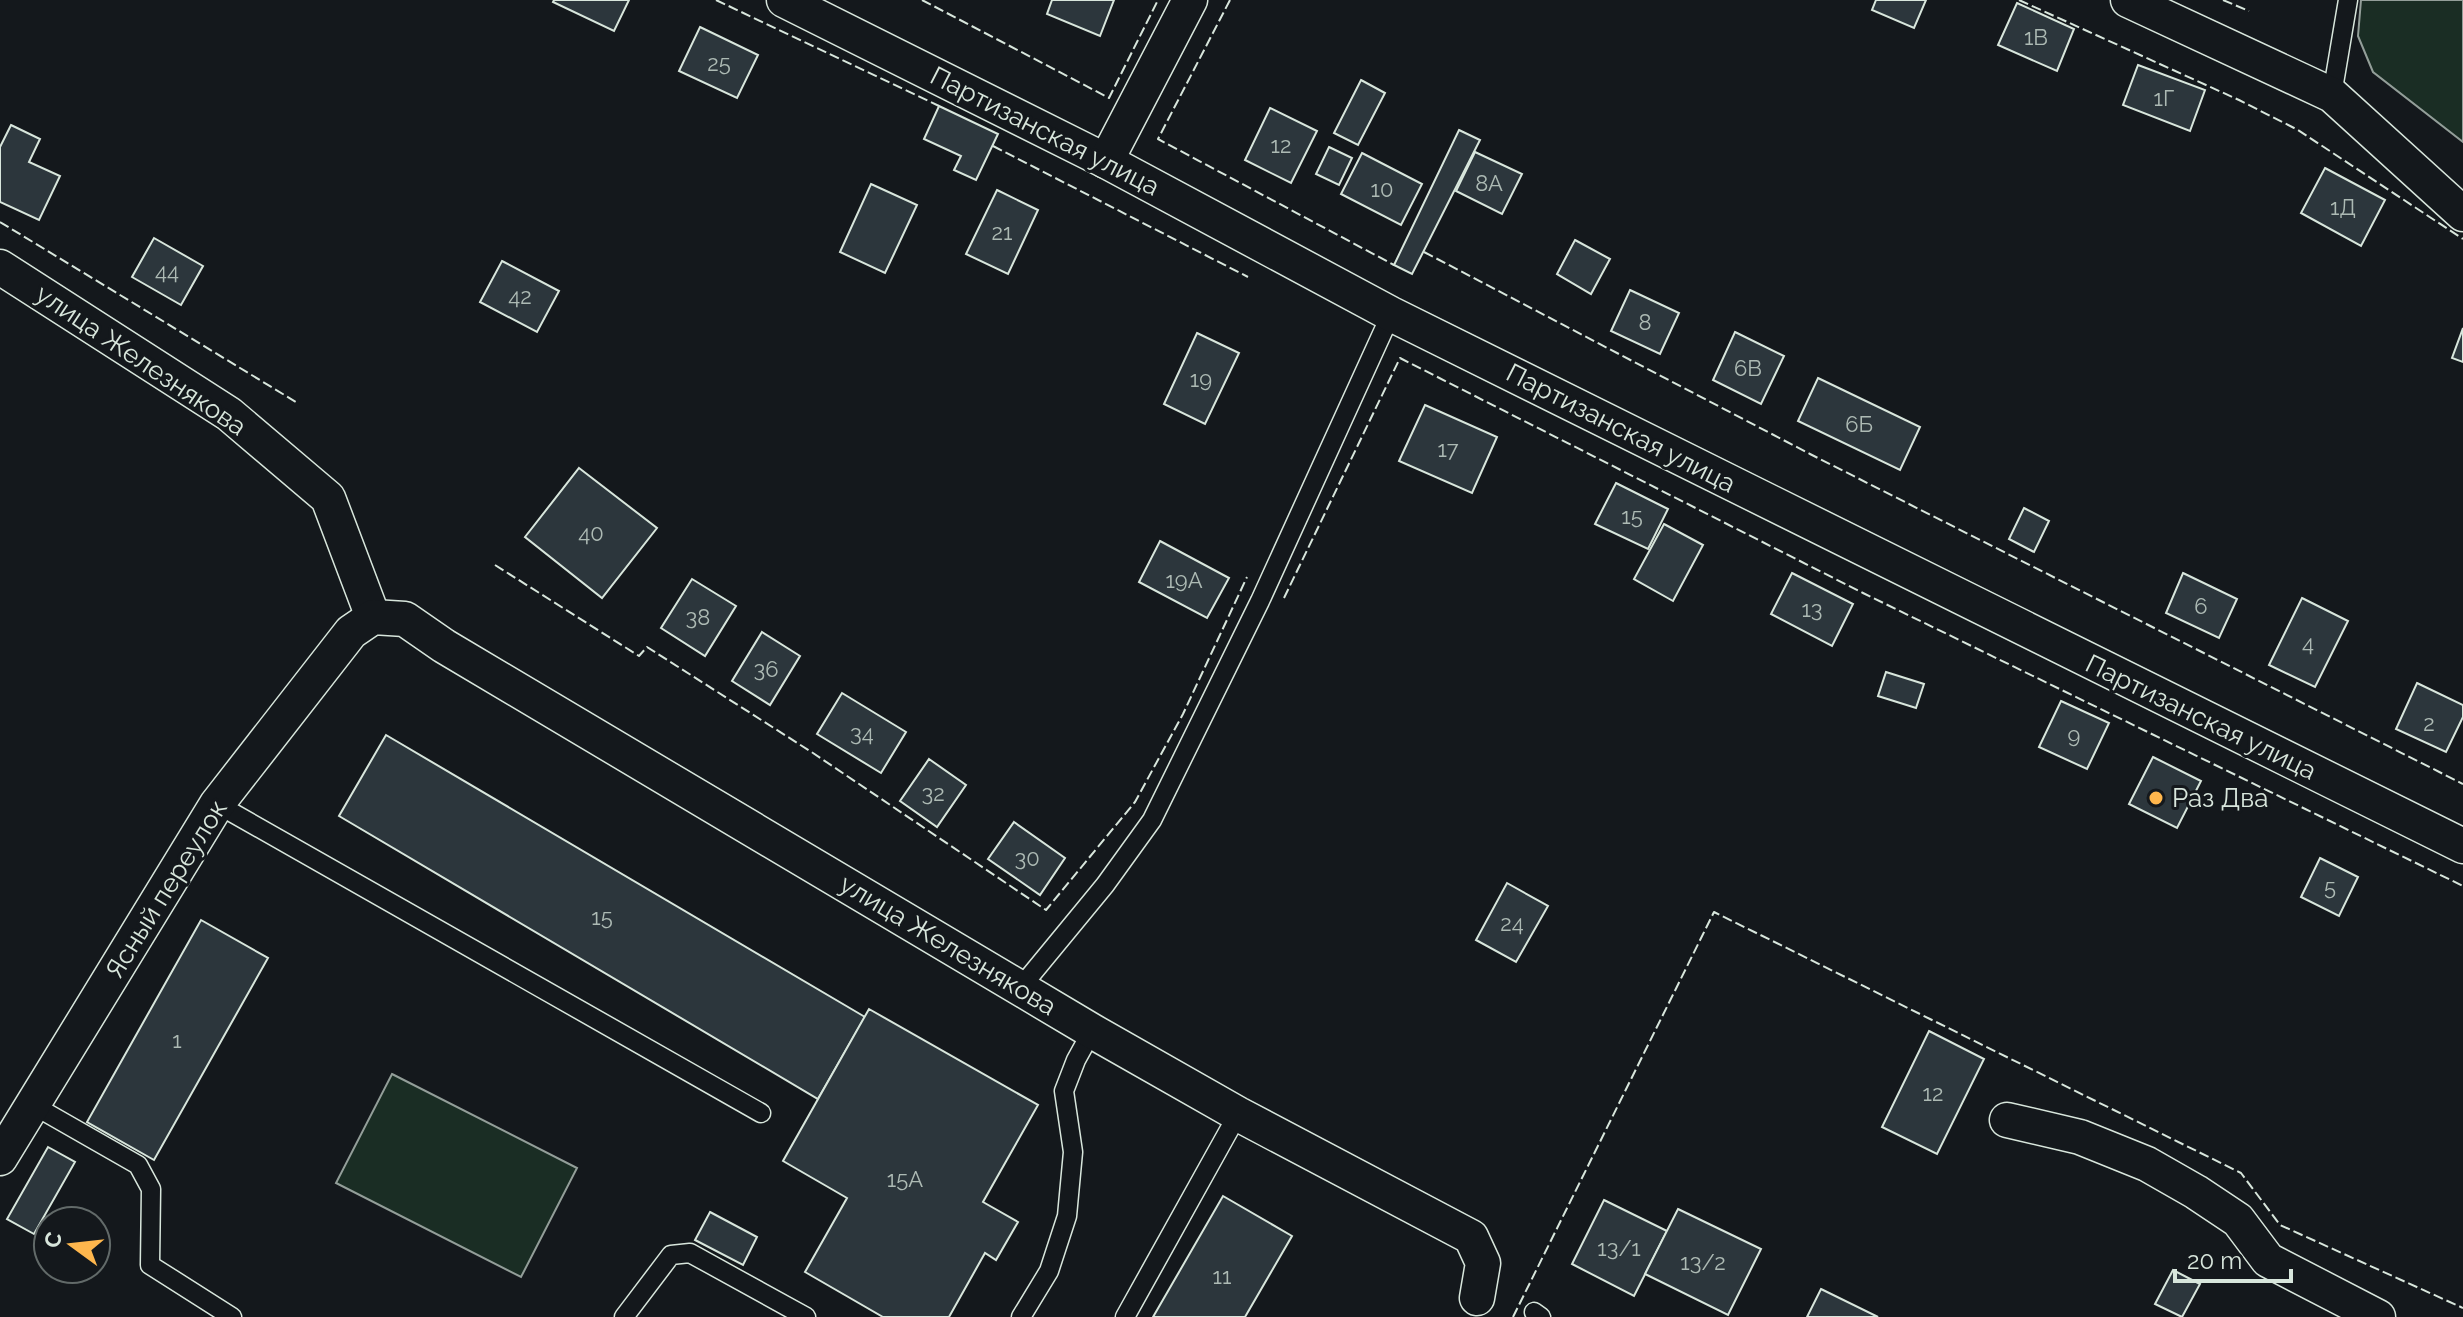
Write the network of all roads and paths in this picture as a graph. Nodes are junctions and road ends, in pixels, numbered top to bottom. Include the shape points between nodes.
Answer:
1 (784, 0) edge
2 (1190, 0) edge
3 (2128, 0) edge
4 (2348, 0) edge
5 (2332, 95) junction
6 (1106, 161) junction
7 (2463, 214) edge
8 (0, 267) edge
9 (1391, 314) junction
10 (362, 625) junction
11 (217, 804) junction
12 (2463, 846) edge
13 (1021, 987) junction
14 (1092, 1031) junction
15 (33, 1105) junction
16 (761, 1113) dead end
17 (1238, 1114) junction
18 (2007, 1120) dead end
19 (2, 1151) edge
20 (1477, 1298) dead end
21 (232, 1317) edge
22 (624, 1317) edge
23 (806, 1317) edge
24 (1021, 1317) edge
25 (1125, 1317) edge
26 (2378, 1317) edge

1 - 6 street, Партизанская улица
2 - 6 street
3 - 5 street
4 - 5 lane
5 - 7 street
6 - 9 street, Партизанская улица
8 - 10 street, улица Железнякова via 229,414 328,498
9 - 12 street, Партизанская улица
9 - 13 lane via 1260,601 1152,820
10 - 11 street, Ясный переулок
10 - 13 street, улица Железнякова via 405,619
11 - 15 street, Ясный переулок
11 - 16 lane
13 - 14 street, улица Железнякова
14 - 17 street, улица Железнякова
14 - 24 lane via 1064,1091 1073,1152 1067,1216 1049,1271
15 - 19 street, Ясный переулок
15 - 21 lane via 138,1165 151,1189 150,1265
17 - 20 street, улица Железнякова via 1471,1237 1483,1263
17 - 25 lane
18 - 26 street via 2080,1137 2147,1164 2238,1220 2268,1260
22 - 23 lane via 671,1255 690,1253

